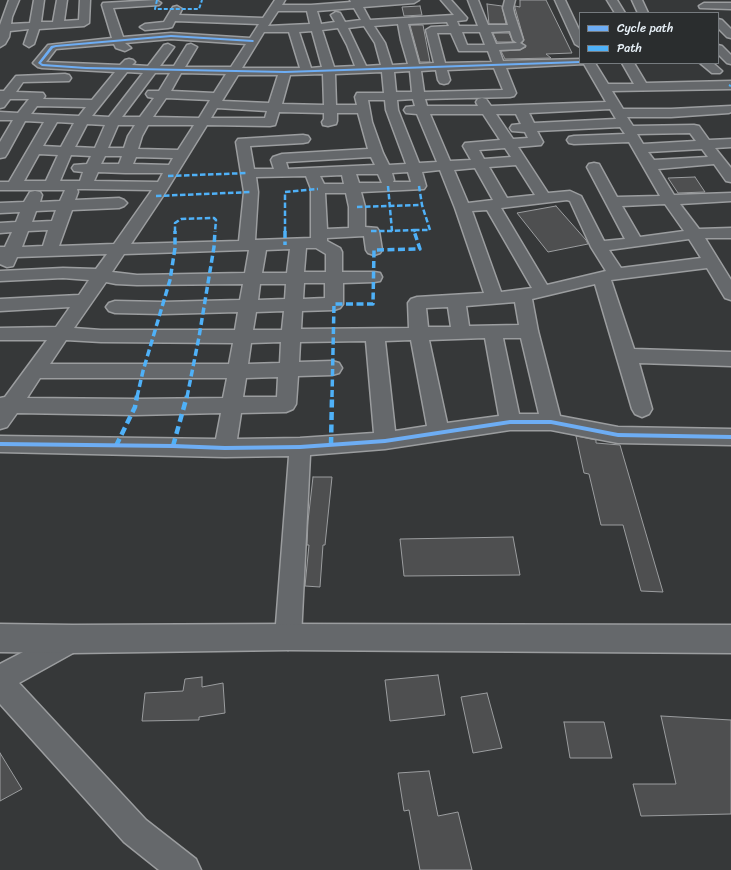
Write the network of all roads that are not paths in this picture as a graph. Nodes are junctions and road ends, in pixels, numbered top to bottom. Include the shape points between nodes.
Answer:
1 (14, 0) edge
2 (39, 0) edge
3 (62, 0) edge
4 (414, 0) edge
5 (446, 0) edge
6 (473, 0) edge
7 (510, 0) edge
8 (560, 0) edge
9 (612, 0) edge
10 (637, 0) edge
11 (399, 1) edge
12 (156, 3) dead end
13 (376, 3) junction
14 (94, 4) edge
15 (358, 6) edge
16 (704, 6) edge
17 (731, 6) edge
18 (199, 9) dead end
19 (312, 12) junction
20 (335, 12) edge
21 (619, 12) edge
22 (643, 12) edge
23 (235, 15) junction
24 (208, 19) junction
25 (389, 22) junction
26 (367, 23) junction
27 (719, 23) edge
28 (58, 24) junction
29 (35, 26) junction
30 (576, 26) edge
31 (318, 28) junction
32 (513, 28) junction
33 (293, 29) junction
34 (483, 29) junction
35 (2, 30) edge
36 (404, 30) junction
37 (431, 30) junction
38 (457, 34) junction
39 (116, 35) junction
40 (731, 35) edge
41 (197, 37) junction
42 (255, 38) edge
43 (378, 38) junction
44 (221, 39) junction
45 (579, 40) edge
46 (30, 44) dead end
47 (139, 45) junction
48 (520, 46) junction
49 (491, 47) junction
50 (191, 48) junction
51 (719, 49) edge
52 (164, 52) junction
53 (117, 57) dead end
54 (727, 57) edge
55 (184, 58) junction
56 (198, 58) dead end
57 (579, 62) edge
58 (530, 64) junction
59 (590, 64) edge
60 (629, 64) edge
61 (707, 64) edge
62 (498, 65) junction
63 (65, 67) junction
64 (442, 67) junction
65 (415, 68) junction
66 (125, 69) junction
67 (151, 70) junction
68 (207, 71) junction
69 (716, 71) junction
70 (731, 71) edge
71 (285, 72) junction
72 (307, 72) junction
73 (470, 72) junction
74 (635, 74) junction
75 (648, 74) dead end
76 (174, 75) junction
77 (360, 76) junction
78 (329, 77) junction
79 (55, 78) junction
80 (114, 80) junction
81 (142, 81) junction
82 (199, 82) junction
83 (344, 82) dead end
84 (387, 82) junction
85 (444, 82) junction
86 (459, 82) dead end
87 (704, 85) junction
88 (731, 85) edge
89 (668, 86) junction
90 (642, 87) junction
91 (418, 89) junction
92 (106, 91) junction
93 (132, 93) junction
94 (163, 94) junction
95 (479, 94) junction
96 (448, 95) junction
97 (2, 98) edge
98 (36, 99) junction
99 (217, 100) junction
100 (654, 100) dead end
101 (362, 103) junction
102 (95, 104) junction
103 (274, 108) junction
104 (330, 110) junction
105 (392, 110) junction
106 (422, 110) junction
107 (488, 110) junction
108 (521, 110) junction
109 (730, 110) edge
110 (451, 111) junction
111 (686, 112) junction
112 (666, 113) junction
113 (0, 116) edge
114 (622, 116) junction
115 (22, 117) junction
116 (52, 119) junction
117 (83, 119) junction
118 (113, 121) junction
119 (143, 122) junction
120 (203, 122) junction
121 (242, 122) junction
122 (270, 122) junction
123 (313, 122) dead end
124 (301, 124) junction
125 (530, 128) junction
126 (501, 129) junction
127 (681, 129) junction
128 (6, 133) edge
129 (43, 134) junction
130 (432, 134) junction
131 (401, 135) junction
132 (86, 136) junction
133 (135, 136) junction
134 (274, 140) junction
135 (243, 142) junction
136 (536, 142) junction
137 (731, 143) edge
138 (510, 144) junction
139 (706, 144) junction
140 (35, 150) junction
141 (67, 151) junction
142 (99, 151) junction
143 (130, 152) junction
144 (376, 153) junction
145 (0, 154) edge
146 (182, 154) junction
147 (343, 154) junction
148 (308, 155) junction
149 (520, 161) junction
150 (723, 162) edge
151 (478, 164) junction
152 (649, 165) junction
153 (444, 166) junction
154 (594, 167) dead end
155 (59, 168) junction
156 (92, 168) junction
157 (414, 168) junction
158 (125, 169) junction
159 (172, 169) junction
160 (384, 169) junction
161 (348, 170) junction
162 (312, 172) junction
163 (248, 173) junction
164 (282, 173) junction
165 (731, 178) edge
166 (80, 184) junction
167 (45, 186) junction
168 (162, 186) junction
169 (388, 186) junction
170 (353, 187) junction
171 (5, 189) edge
172 (318, 189) junction
173 (731, 197) edge
174 (544, 198) junction
175 (596, 199) junction
176 (670, 200) junction
177 (119, 203) dead end
178 (66, 204) junction
179 (496, 204) junction
180 (30, 206) junction
181 (0, 208) edge
182 (463, 208) junction
183 (58, 225) junction
184 (22, 227) junction
185 (0, 228) edge
186 (357, 232) junction
187 (731, 233) edge
188 (694, 234) junction
189 (320, 239) junction
190 (635, 242) junction
191 (298, 244) junction
192 (252, 246) junction
193 (599, 247) junction
194 (121, 248) junction
195 (50, 250) junction
196 (374, 250) dead end
197 (6, 252) edge
198 (712, 262) junction
199 (102, 275) junction
200 (609, 276) junction
201 (0, 277) edge
202 (334, 277) junction
203 (374, 277) dead end
204 (296, 278) junction
205 (252, 279) junction
206 (543, 292) junction
207 (731, 294) edge
208 (523, 296) junction
209 (494, 298) junction
210 (83, 300) junction
211 (456, 301) junction
212 (0, 305) edge
213 (294, 305) junction
214 (248, 306) junction
215 (115, 307) dead end
216 (529, 331) junction
217 (493, 332) junction
218 (62, 333) junction
219 (461, 333) junction
220 (0, 334) edge
221 (419, 334) junction
222 (375, 335) junction
223 (243, 336) junction
224 (291, 336) junction
225 (627, 356) junction
226 (731, 358) edge
227 (289, 368) junction
228 (332, 368) dead end
229 (35, 371) junction
230 (238, 371) junction
231 (232, 406) junction
232 (642, 409) dead end
233 (4, 410) edge
234 (510, 422) junction
235 (551, 422) junction
236 (438, 432) junction
237 (731, 437) edge
238 (385, 441) junction
239 (0, 444) edge
240 (300, 447) junction
241 (225, 448) junction
242 (0, 638) edge
243 (288, 638) junction
244 (73, 639) junction
245 (731, 639) edge
246 (0, 679) edge
247 (0, 683) edge
248 (184, 870) edge

1 - 35 street
2 - 29 street
3 - 28 street
4 - 11 street
5 - 38 street via 462,18
6 - 34 street
7 - 32 street via 508,8
8 - 30 street
9 - 21 street
10 - 22 street
11 - 13 street
12 - 14 street
13 - 15 street
13 - 25 street
14 - 28 street via 84,23
14 - 39 street
15 - 20 street
15 - 26 street
16 - 17 street
18 - 23 street
19 - 20 street
19 - 31 street
19 - 42 street via 286,18
20 - 26 street
20 - 31 street
20 - 77 street
23 - 24 street
23 - 42 street
23 - 44 street
24 - 41 street
24 - 47 street via 175,14 168,25
25 - 26 street
25 - 36 street
26 - 43 street
27 - 40 street
28 - 29 street
29 - 35 street
29 - 46 street
30 - 45 street
31 - 33 street
31 - 78 street
32 - 34 street
32 - 48 street
33 - 42 street
33 - 72 street
34 - 38 street
34 - 49 street
36 - 37 street
36 - 37 street
36 - 43 street
36 - 65 street
37 - 38 street
37 - 64 street
38 - 49 street
38 - 73 street
39 - 47 street
39 - 47 street via 122,47
39 - 63 street via 92,43 54,46 39,63
41 - 44 street
41 - 47 street via 177,36
42 - 44 street
42 - 50 street
42 - 68 street
42 - 71 street
42 - 82 street
42 - 99 street
43 - 84 street
47 - 52 street
47 - 53 street
47 - 66 street
48 - 49 street
48 - 58 street
49 - 62 street
50 - 52 street
50 - 55 street
51 - 54 street
52 - 55 street
52 - 67 street
55 - 56 street
55 - 76 street
57 - 58 street
58 - 62 street
59 - 114 street
60 - 74 street
61 - 69 street
62 - 73 street
62 - 95 street via 510,93
63 - 66 street
63 - 79 street
64 - 65 street
64 - 73 street
64 - 85 street
65 - 84 street
65 - 91 street
66 - 67 street
66 - 80 street
67 - 76 street
67 - 81 street
68 - 76 street
68 - 82 street
69 - 70 street
69 - 87 street via 695,72
71 - 72 street
71 - 103 street
72 - 78 street
73 - 95 street
74 - 75 street
74 - 90 street
76 - 81 street
76 - 82 street
76 - 94 street
77 - 78 street
77 - 84 street
77 - 101 street
78 - 83 street
78 - 104 street
79 - 80 street
79 - 97 street via 12,80
79 - 98 street
80 - 81 street
80 - 92 street
81 - 93 street
84 - 91 street
84 - 101 street
84 - 105 street
85 - 86 street
85 - 91 street
85 - 96 street
87 - 88 street
87 - 89 street
87 - 109 street
89 - 90 street
89 - 111 street
90 - 114 street
91 - 96 street
91 - 106 street
92 - 93 street
92 - 102 street
93 - 94 street
93 - 118 street
94 - 99 street
94 - 119 street
95 - 96 street
95 - 107 street
96 - 110 street
97 - 98 street
98 - 102 street
98 - 115 street
99 - 103 street
99 - 120 street
100 - 112 street
101 - 104 street
101 - 144 street
102 - 117 street
103 - 122 street
103 - 124 street
104 - 123 street via 330,122
104 - 124 street
105 - 106 street
105 - 131 street
106 - 110 street
106 - 130 street
107 - 108 street
107 - 110 street
107 - 126 street
108 - 114 street
108 - 125 street
109 - 111 street
111 - 112 street
112 - 114 street
112 - 127 street
113 - 115 street
114 - 125 street
114 - 127 street
114 - 136 street via 555,141
114 - 139 street
114 - 152 street
115 - 116 street
115 - 128 street
116 - 117 street
116 - 129 street
117 - 118 street
117 - 132 street
118 - 119 street
118 - 132 street
119 - 120 street
119 - 133 street
120 - 121 street
120 - 146 street
121 - 122 street
121 - 135 street
122 - 134 street
124 - 134 street
124 - 148 street
125 - 126 street
125 - 136 street
126 - 138 street
127 - 139 street via 694,129
128 - 129 street
128 - 145 street
129 - 132 street
129 - 140 street
130 - 131 street
130 - 153 street
131 - 157 street
132 - 133 street
132 - 141 street
132 - 142 street
133 - 143 street
134 - 135 street
135 - 163 street
136 - 138 street
137 - 139 street
138 - 149 street
138 - 151 street via 470,146
139 - 150 street
140 - 141 street
140 - 171 street
141 - 142 street
141 - 155 street
142 - 143 street
142 - 156 street
143 - 146 street
143 - 158 street
144 - 147 street
144 - 160 street
146 - 159 street
147 - 148 street
147 - 161 street
148 - 162 street
148 - 164 street via 279,158
149 - 151 street
149 - 174 street
150 - 152 street
150 - 165 street
151 - 153 street
151 - 179 street
152 - 176 street
153 - 157 street
153 - 182 street
154 - 175 street
155 - 156 street
155 - 167 street
156 - 158 street
156 - 166 street
157 - 160 street
157 - 169 street via 419,186
158 - 159 street
159 - 168 street
160 - 161 street
160 - 169 street
161 - 162 street
161 - 170 street
162 - 164 street
162 - 172 street
163 - 164 street
163 - 192 street
166 - 167 street
166 - 168 street
166 - 178 street
167 - 171 street
167 - 180 street
168 - 194 street
169 - 170 street
170 - 172 street
170 - 186 street
172 - 189 street
173 - 176 street
174 - 175 street via 570,195
174 - 179 street
175 - 176 street
175 - 190 street
175 - 193 street
176 - 188 street
177 - 178 street
178 - 180 street
178 - 183 street
179 - 182 street
179 - 206 street
180 - 181 street
180 - 184 street
182 - 209 street
183 - 184 street
183 - 195 street
184 - 185 street
184 - 197 street
186 - 189 street
186 - 196 street via 371,231
187 - 188 street
188 - 190 street
188 - 198 street
189 - 191 street
189 - 202 street via 334,252
190 - 193 street
191 - 192 street
191 - 204 street
192 - 194 street
192 - 205 street
193 - 200 street
194 - 195 street
194 - 199 street
195 - 197 street
197 - 201 street
198 - 200 street
198 - 207 street
199 - 201 street via 55,273
199 - 205 street via 137,280
199 - 210 street
200 - 206 street
200 - 225 street
202 - 203 street
202 - 204 street
202 - 213 street via 334,304
204 - 205 street
204 - 213 street
205 - 214 street
206 - 208 street
208 - 209 street
208 - 216 street
209 - 211 street
210 - 212 street
210 - 218 street
211 - 219 street
211 - 221 street via 416,303
213 - 214 street
213 - 224 street
214 - 215 street
214 - 223 street
216 - 217 street
216 - 235 street
217 - 219 street
217 - 234 street
218 - 220 street
218 - 223 street via 101,336
218 - 229 street
219 - 221 street
221 - 222 street
221 - 236 street
222 - 224 street
222 - 238 street
223 - 224 street
223 - 230 street
224 - 227 street
225 - 226 street
225 - 232 street
227 - 228 street
227 - 230 street
227 - 231 street via 286,404
229 - 230 street
229 - 233 street
230 - 231 street
231 - 233 street
231 - 241 street
234 - 235 street
234 - 236 street
235 - 237 street via 618,435
236 - 238 street
238 - 240 street
239 - 241 street
240 - 241 street
240 - 243 street
242 - 244 main road
243 - 244 main road
243 - 245 main road
244 - 246 street
247 - 248 street via 135,831

